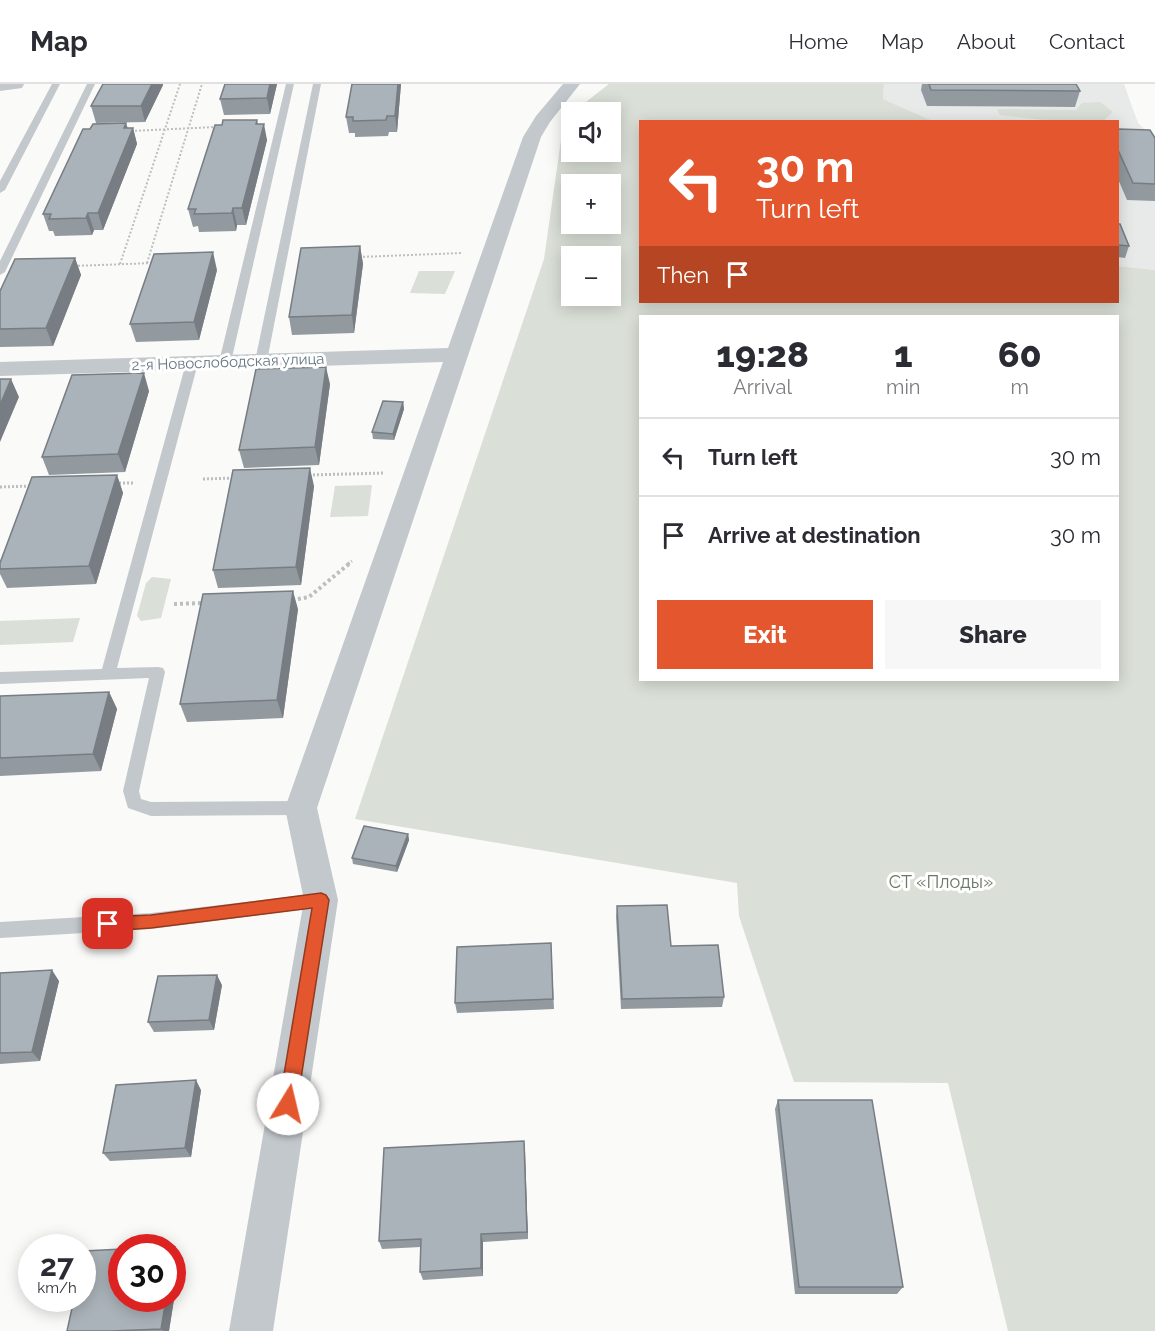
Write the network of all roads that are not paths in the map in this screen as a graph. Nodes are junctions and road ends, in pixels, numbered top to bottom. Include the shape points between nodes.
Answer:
1 (16, 84) edge
2 (56, 84) edge
3 (91, 84) edge
4 (290, 84) edge
5 (317, 84) edge
6 (572, 84) edge
7 (0, 86) edge
8 (0, 190) edge
9 (0, 272) edge
10 (456, 354) junction
11 (261, 361) junction
12 (225, 362) junction
13 (192, 363) junction
14 (0, 369) edge
15 (108, 674) junction
16 (0, 678) edge
17 (301, 808) junction
18 (321, 900) junction
19 (0, 930) edge
20 (251, 1331) edge

1 - 7 street
2 - 8 lane
3 - 9 lane
4 - 12 lane
5 - 11 lane
6 - 10 street via 532,137
10 - 11 street, 2-я Новослободская улица
10 - 17 street
11 - 12 street, 2-я Новослободская улица
12 - 13 street, 2-я Новослободская улица
13 - 14 street, 2-я Новослободская улица
13 - 15 lane
15 - 16 lane
15 - 17 lane via 158,672 131,791 134,803 151,809
17 - 18 street
18 - 19 lane via 151,921
18 - 20 street

